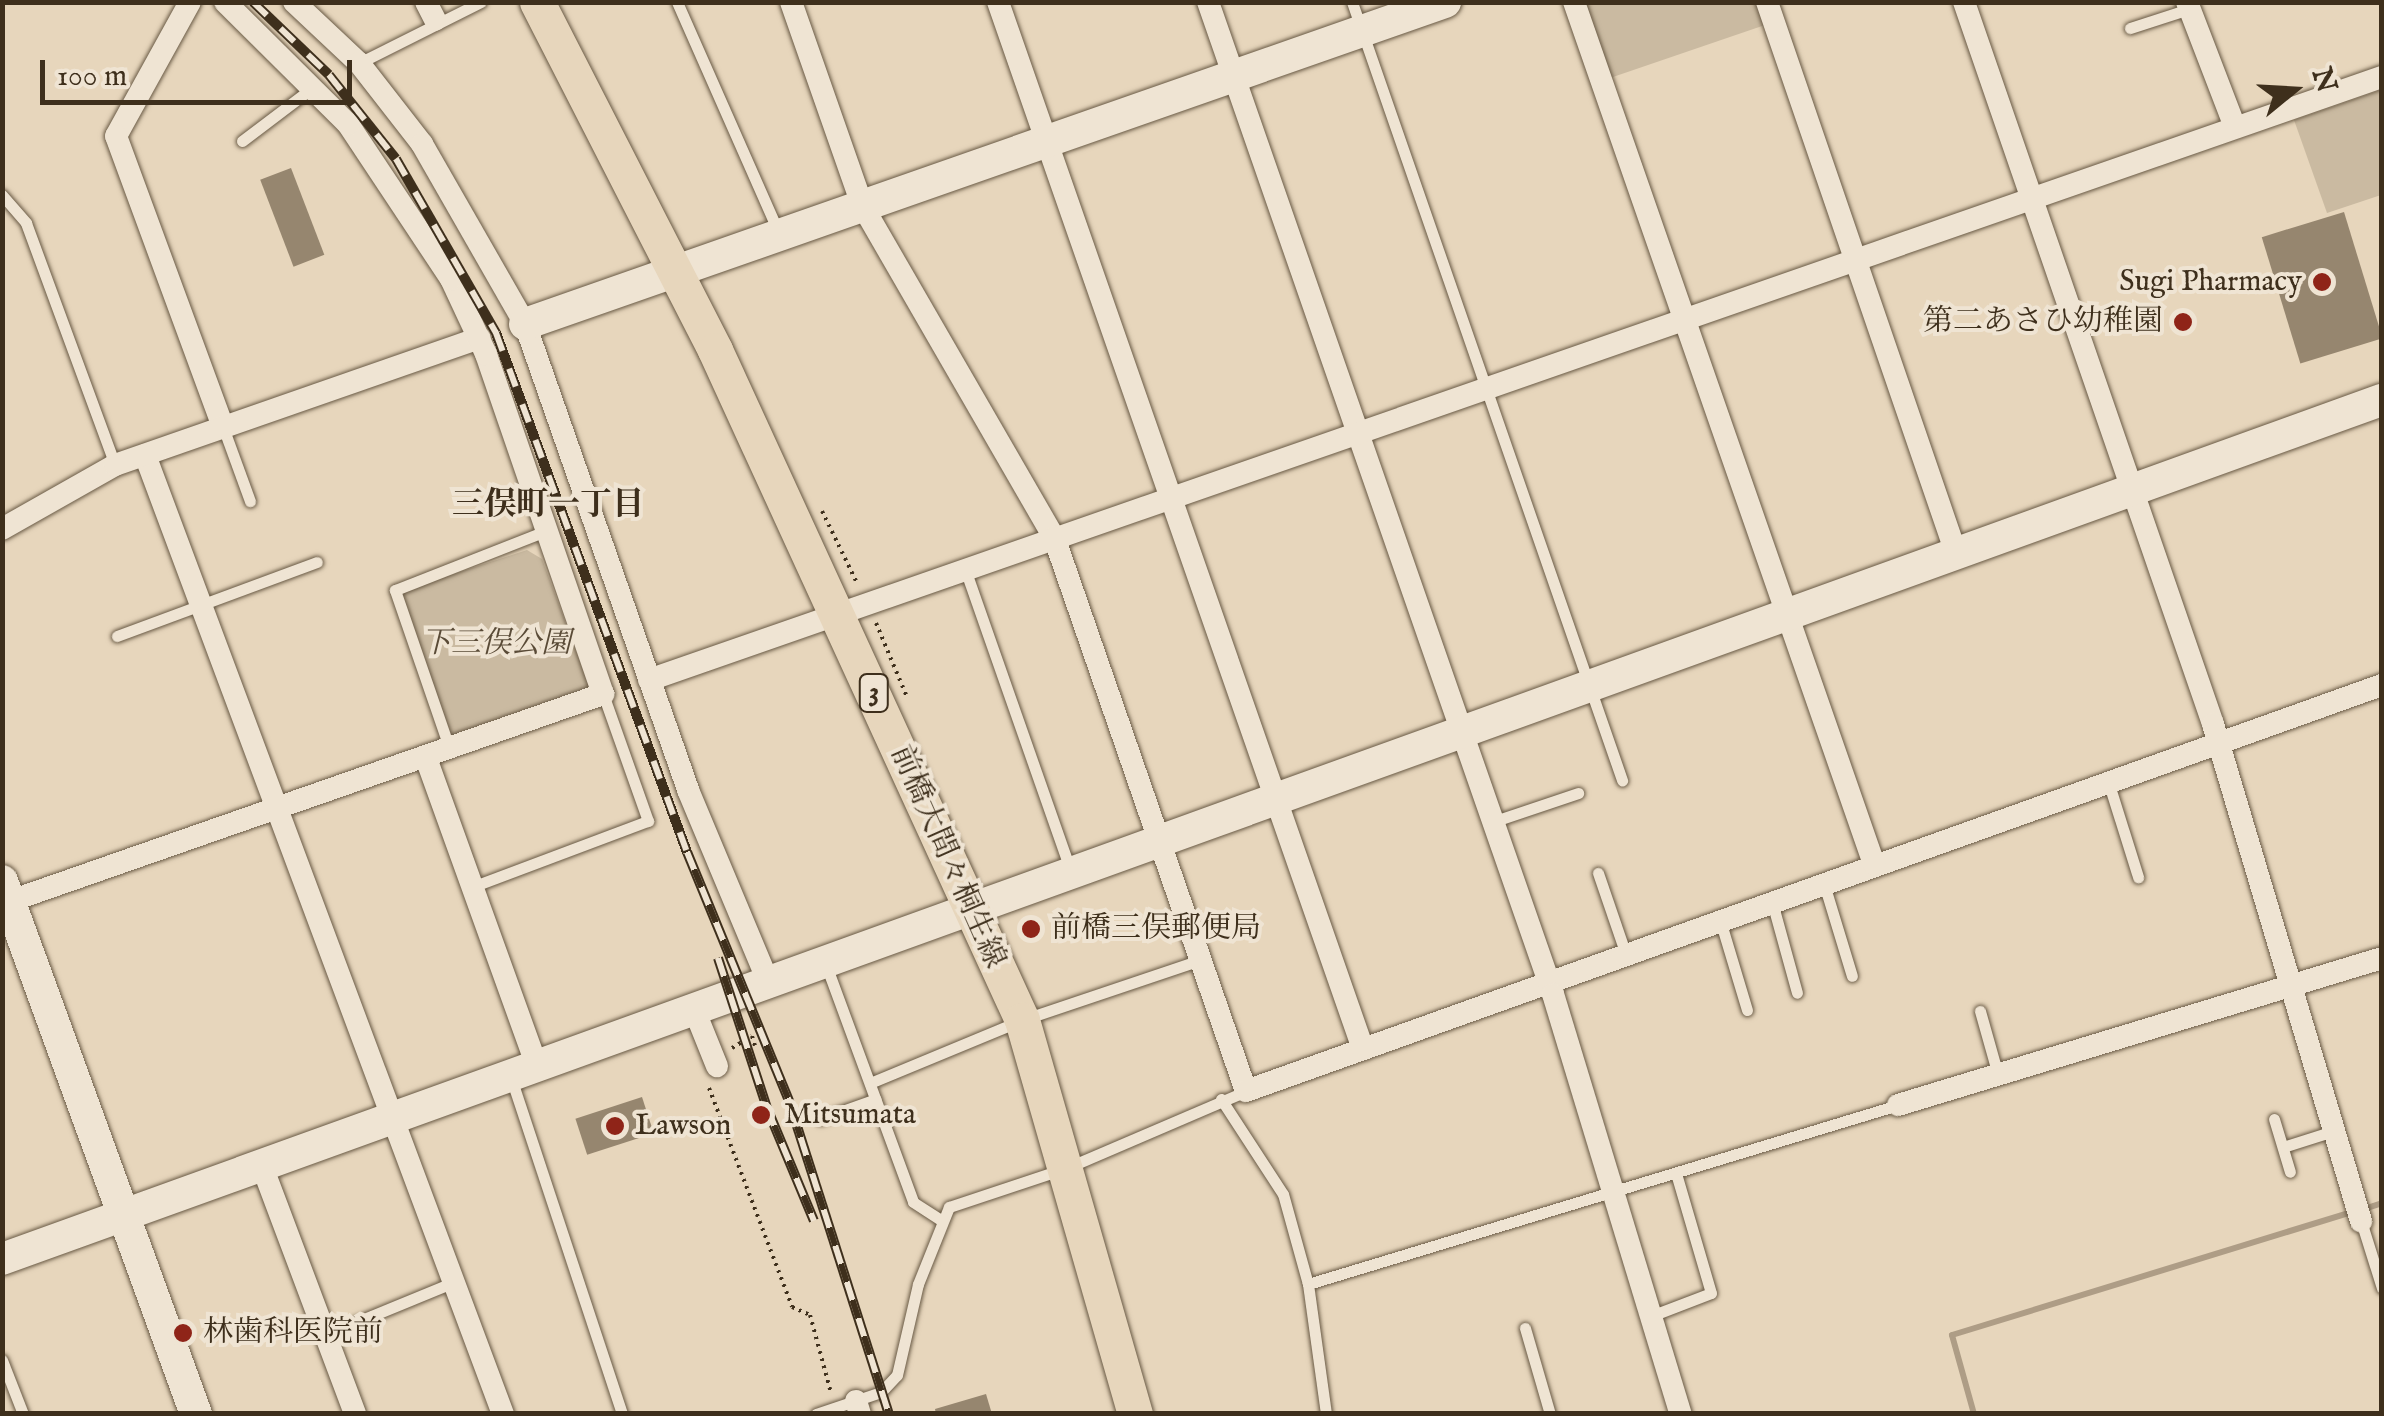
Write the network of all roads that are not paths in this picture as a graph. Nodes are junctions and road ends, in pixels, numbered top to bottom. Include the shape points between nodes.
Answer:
1 (190, 2) edge
2 (226, 2) edge
3 (294, 2) edge
4 (482, 2) edge
5 (537, 2) edge
6 (676, 2) edge
7 (791, 2) edge
8 (998, 2) edge
9 (1208, 2) edge
10 (1445, 2) edge
11 (1574, 2) edge
12 (1766, 2) edge
13 (1964, 2) edge
14 (2188, 6) edge
15 (430, 12) edge
16 (1357, 17) edge
17 (2130, 28) dead end
18 (359, 63) junction
19 (1233, 77) junction
20 (2382, 77) edge
21 (315, 85) junction
22 (2235, 126) junction
23 (1048, 141) junction
24 (242, 142) dead end
25 (2, 194) edge
26 (2027, 200) junction
27 (862, 206) junction
28 (779, 234) junction
29 (1856, 262) junction
30 (674, 270) junction
31 (1683, 320) junction
32 (525, 324) junction
33 (479, 338) junction
34 (1487, 388) junction
35 (2382, 400) edge
36 (223, 427) junction
37 (1357, 434) junction
38 (145, 455) junction
39 (115, 464) junction
40 (2129, 493) junction
41 (1172, 498) junction
42 (250, 500) dead end
43 (2, 530) edge
44 (548, 530) junction
45 (1054, 537) junction
46 (1956, 554) junction
47 (318, 562) dead end
48 (965, 569) junction
49 (203, 608) junction
50 (1785, 614) junction
51 (842, 618) junction
52 (117, 636) dead end
53 (650, 680) junction
54 (1589, 684) junction
55 (2382, 685) edge
56 (602, 694) junction
57 (1460, 731) junction
58 (2216, 742) junction
59 (449, 747) junction
60 (426, 758) junction
61 (1622, 780) dead end
62 (2108, 780) junction
63 (1578, 793) dead end
64 (1275, 798) junction
65 (279, 812) junction
66 (1492, 822) junction
67 (1158, 840) junction
68 (1874, 864) junction
69 (1071, 872) junction
70 (1598, 873) dead end
71 (2138, 877) dead end
72 (1823, 883) junction
73 (472, 887) junction
74 (5, 895) edge
75 (1772, 902) junction
76 (967, 911) junction
77 (1720, 920) junction
78 (1626, 955) junction
79 (2382, 958) edge
80 (1200, 960) junction
81 (825, 961) junction
82 (1852, 976) dead end
83 (768, 981) junction
84 (1548, 983) junction
85 (2288, 987) junction
86 (1798, 993) dead end
87 (1746, 1010) dead end
88 (1980, 1011) dead end
89 (698, 1019) dead end
90 (1022, 1020) junction
91 (1364, 1049) junction
92 (523, 1069) junction
93 (1998, 1075) junction
94 (713, 1076) road end
95 (870, 1084) junction
96 (1246, 1091) junction
97 (876, 1099) junction
98 (1221, 1099) junction
99 (1898, 1105) joint
100 (820, 1118) dead end
101 (395, 1119) junction
102 (2274, 1119) dead end
103 (2334, 1131) junction
104 (2283, 1146) junction
105 (262, 1166) junction
106 (1069, 1167) junction
107 (2290, 1172) dead end
108 (1676, 1173) junction
109 (1614, 1192) junction
110 (122, 1216) junction
111 (940, 1220) junction
112 (2361, 1220) joint
113 (2, 1258) edge
114 (454, 1282) junction
115 (1308, 1284) junction
116 (2382, 1288) edge
117 (1651, 1316) junction
118 (1525, 1328) dead end
119 (325, 1335) junction
120 (2, 1360) edge
121 (850, 1407) edge
122 (23, 1414) edge
123 (196, 1414) edge
124 (355, 1414) edge
125 (503, 1414) edge
126 (622, 1414) edge
127 (816, 1414) edge
128 (1135, 1414) edge
129 (1326, 1414) edge
130 (1550, 1414) edge
131 (1680, 1414) edge

1 - 36 street via 116,136
2 - 21 street
3 - 18 street
4 - 15 lane
5 - 30 main road, 前橋大間々桐生線 / 3
6 - 28 lane
7 - 27 street
8 - 23 street
9 - 19 street
10 - 16 street
11 - 31 street
12 - 29 street
13 - 26 street
14 - 17 lane
14 - 22 street
15 - 18 lane
16 - 19 street
16 - 34 lane
18 - 32 street via 458,197
19 - 23 street
19 - 37 street
20 - 22 street
21 - 24 lane
21 - 33 street via 405,201
22 - 26 street
23 - 27 street
23 - 41 street
25 - 39 lane via 26,223
26 - 29 street
26 - 40 street
27 - 28 street
27 - 45 street
28 - 30 street
29 - 31 street
29 - 46 street
30 - 32 street
30 - 51 main road, 前橋大間々桐生線 / 3
31 - 34 street
31 - 50 street
32 - 53 street
33 - 36 street
33 - 44 street
34 - 37 street
34 - 54 lane
35 - 40 street
36 - 38 street
36 - 42 lane
37 - 41 street
37 - 57 street
38 - 39 street
38 - 49 street
39 - 43 street
40 - 46 street
40 - 58 street
41 - 45 street
41 - 64 street
44 - 56 street
44 - 59 lane via 395,590
45 - 48 street
45 - 67 street
46 - 50 street
47 - 49 lane
48 - 51 street
48 - 69 lane
49 - 52 lane
49 - 65 street
50 - 54 street
50 - 68 street
51 - 53 street
51 - 76 main road, 前橋大間々桐生線 / 3
53 - 83 street
54 - 57 street
54 - 61 lane
55 - 58 street
56 - 59 street
56 - 73 lane via 648,821
57 - 64 street
57 - 66 street
58 - 62 street
58 - 85 street
59 - 60 street
60 - 65 street
60 - 73 street
62 - 68 street
62 - 71 lane
63 - 66 lane
64 - 67 street
64 - 91 street
65 - 74 street
65 - 101 street
66 - 84 street
67 - 69 street
67 - 80 street
68 - 72 street
69 - 76 street
70 - 78 lane
72 - 75 street
72 - 82 lane
73 - 92 street
74 - 110 street
75 - 77 street
75 - 86 lane
76 - 81 street
76 - 90 main road, 前橋大間々桐生線 / 3
77 - 78 street
77 - 87 lane
78 - 84 street
79 - 85 street
80 - 90 lane
80 - 96 street
81 - 83 street
81 - 95 lane
83 - 92 street
84 - 91 street
84 - 109 street
85 - 93 street
85 - 103 street
88 - 93 lane
89 - 94 street
90 - 95 lane
90 - 106 main road, 前橋大間々桐生線 / 3
91 - 96 street
92 - 101 street
92 - 126 lane
93 - 99 street
95 - 97 lane
96 - 98 lane
97 - 100 lane
97 - 111 lane via 913,1202
98 - 106 lane
98 - 115 lane via 1271,1167
99 - 108 lane
101 - 105 street
101 - 114 street
102 - 104 lane
103 - 104 lane
103 - 112 street
104 - 107 lane
105 - 110 street
105 - 119 street
106 - 111 lane via 957,1202
106 - 128 main road, 前橋大間々桐生線 / 3
108 - 109 lane
108 - 117 lane via 1710,1292
109 - 115 lane
109 - 117 street
110 - 113 street
110 - 123 street
111 - 121 lane via 897,1375 881,1392
112 - 116 lane
114 - 119 lane
114 - 125 street
115 - 129 lane
117 - 131 street
118 - 130 lane
119 - 124 street
120 - 122 lane
121 - 127 lane

